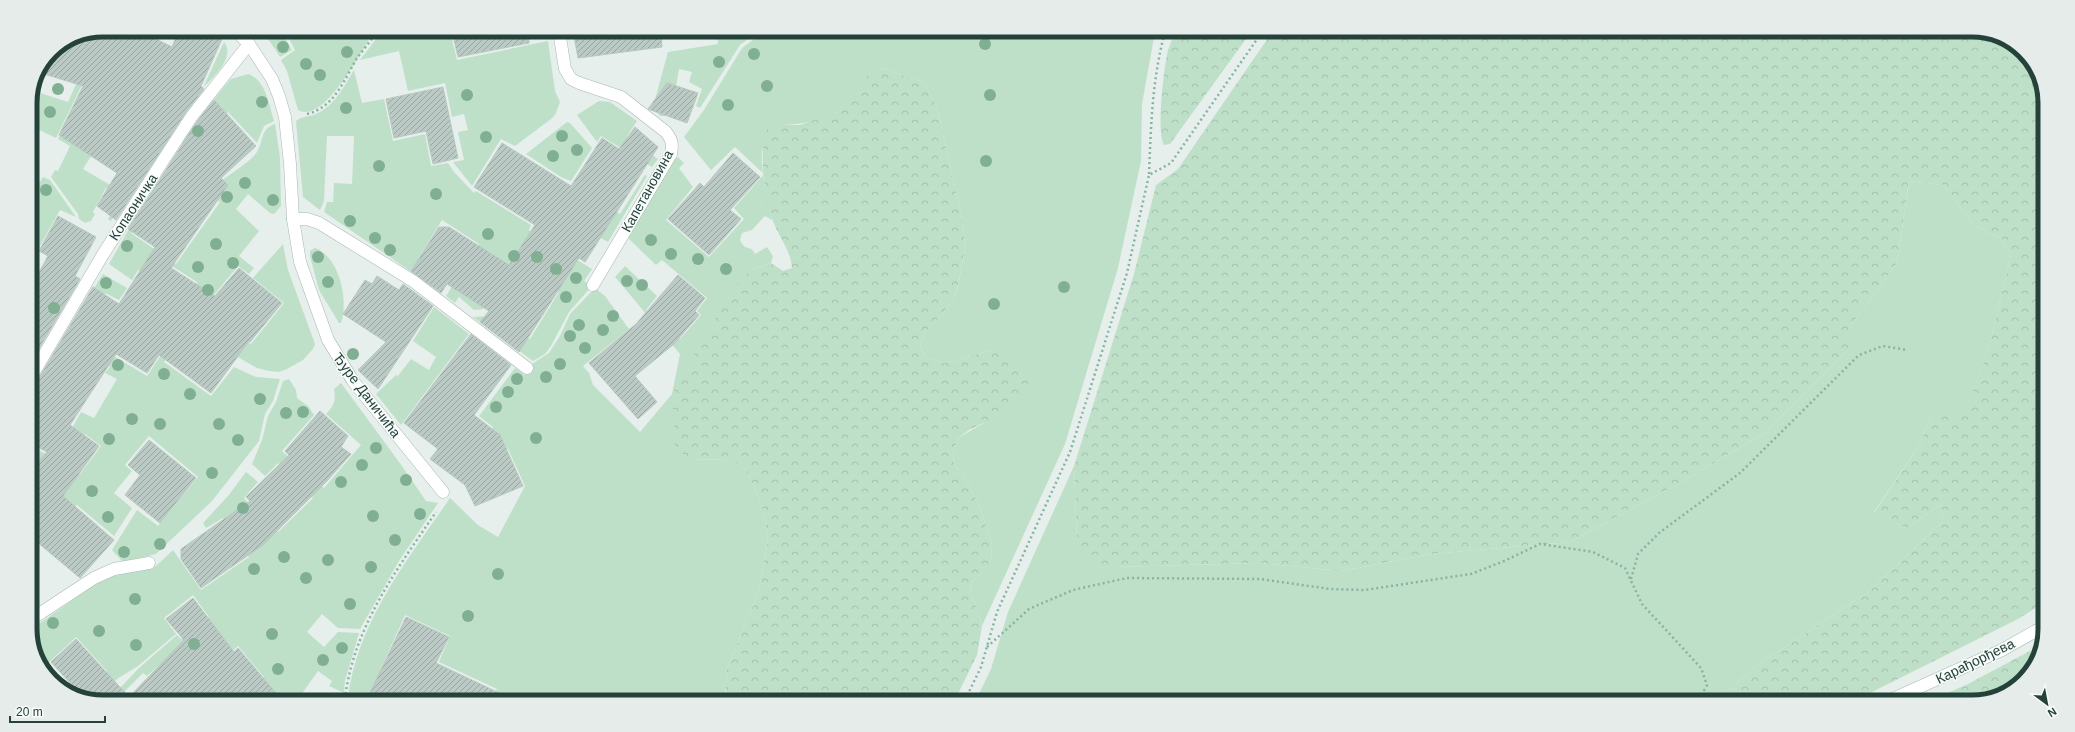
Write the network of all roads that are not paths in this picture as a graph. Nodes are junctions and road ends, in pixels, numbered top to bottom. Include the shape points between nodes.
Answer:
1 (242, 37) edge
2 (560, 37) edge
3 (249, 44) junction
4 (293, 219) junction
5 (593, 285) dead end
6 (37, 367) edge
7 (527, 368) dead end
8 (443, 492) road end
9 (149, 563) dead end
10 (37, 615) edge
11 (2038, 630) edge
12 (1902, 695) edge

1 - 3 street, Ђуре Даничића
2 - 5 street, Капетановина via 565,69 571,79 621,97 666,132 673,146 671,154
3 - 4 street, Ђуре Даничића via 272,79 285,117
3 - 6 street, Копаоничка via 192,116 102,256
4 - 7 street via 307,219 319,223 413,281
4 - 8 street, Ђуре Даничића via 300,262 332,350
9 - 10 street via 114,569 94,578
11 - 12 street, Карађорђева via 2002,650

